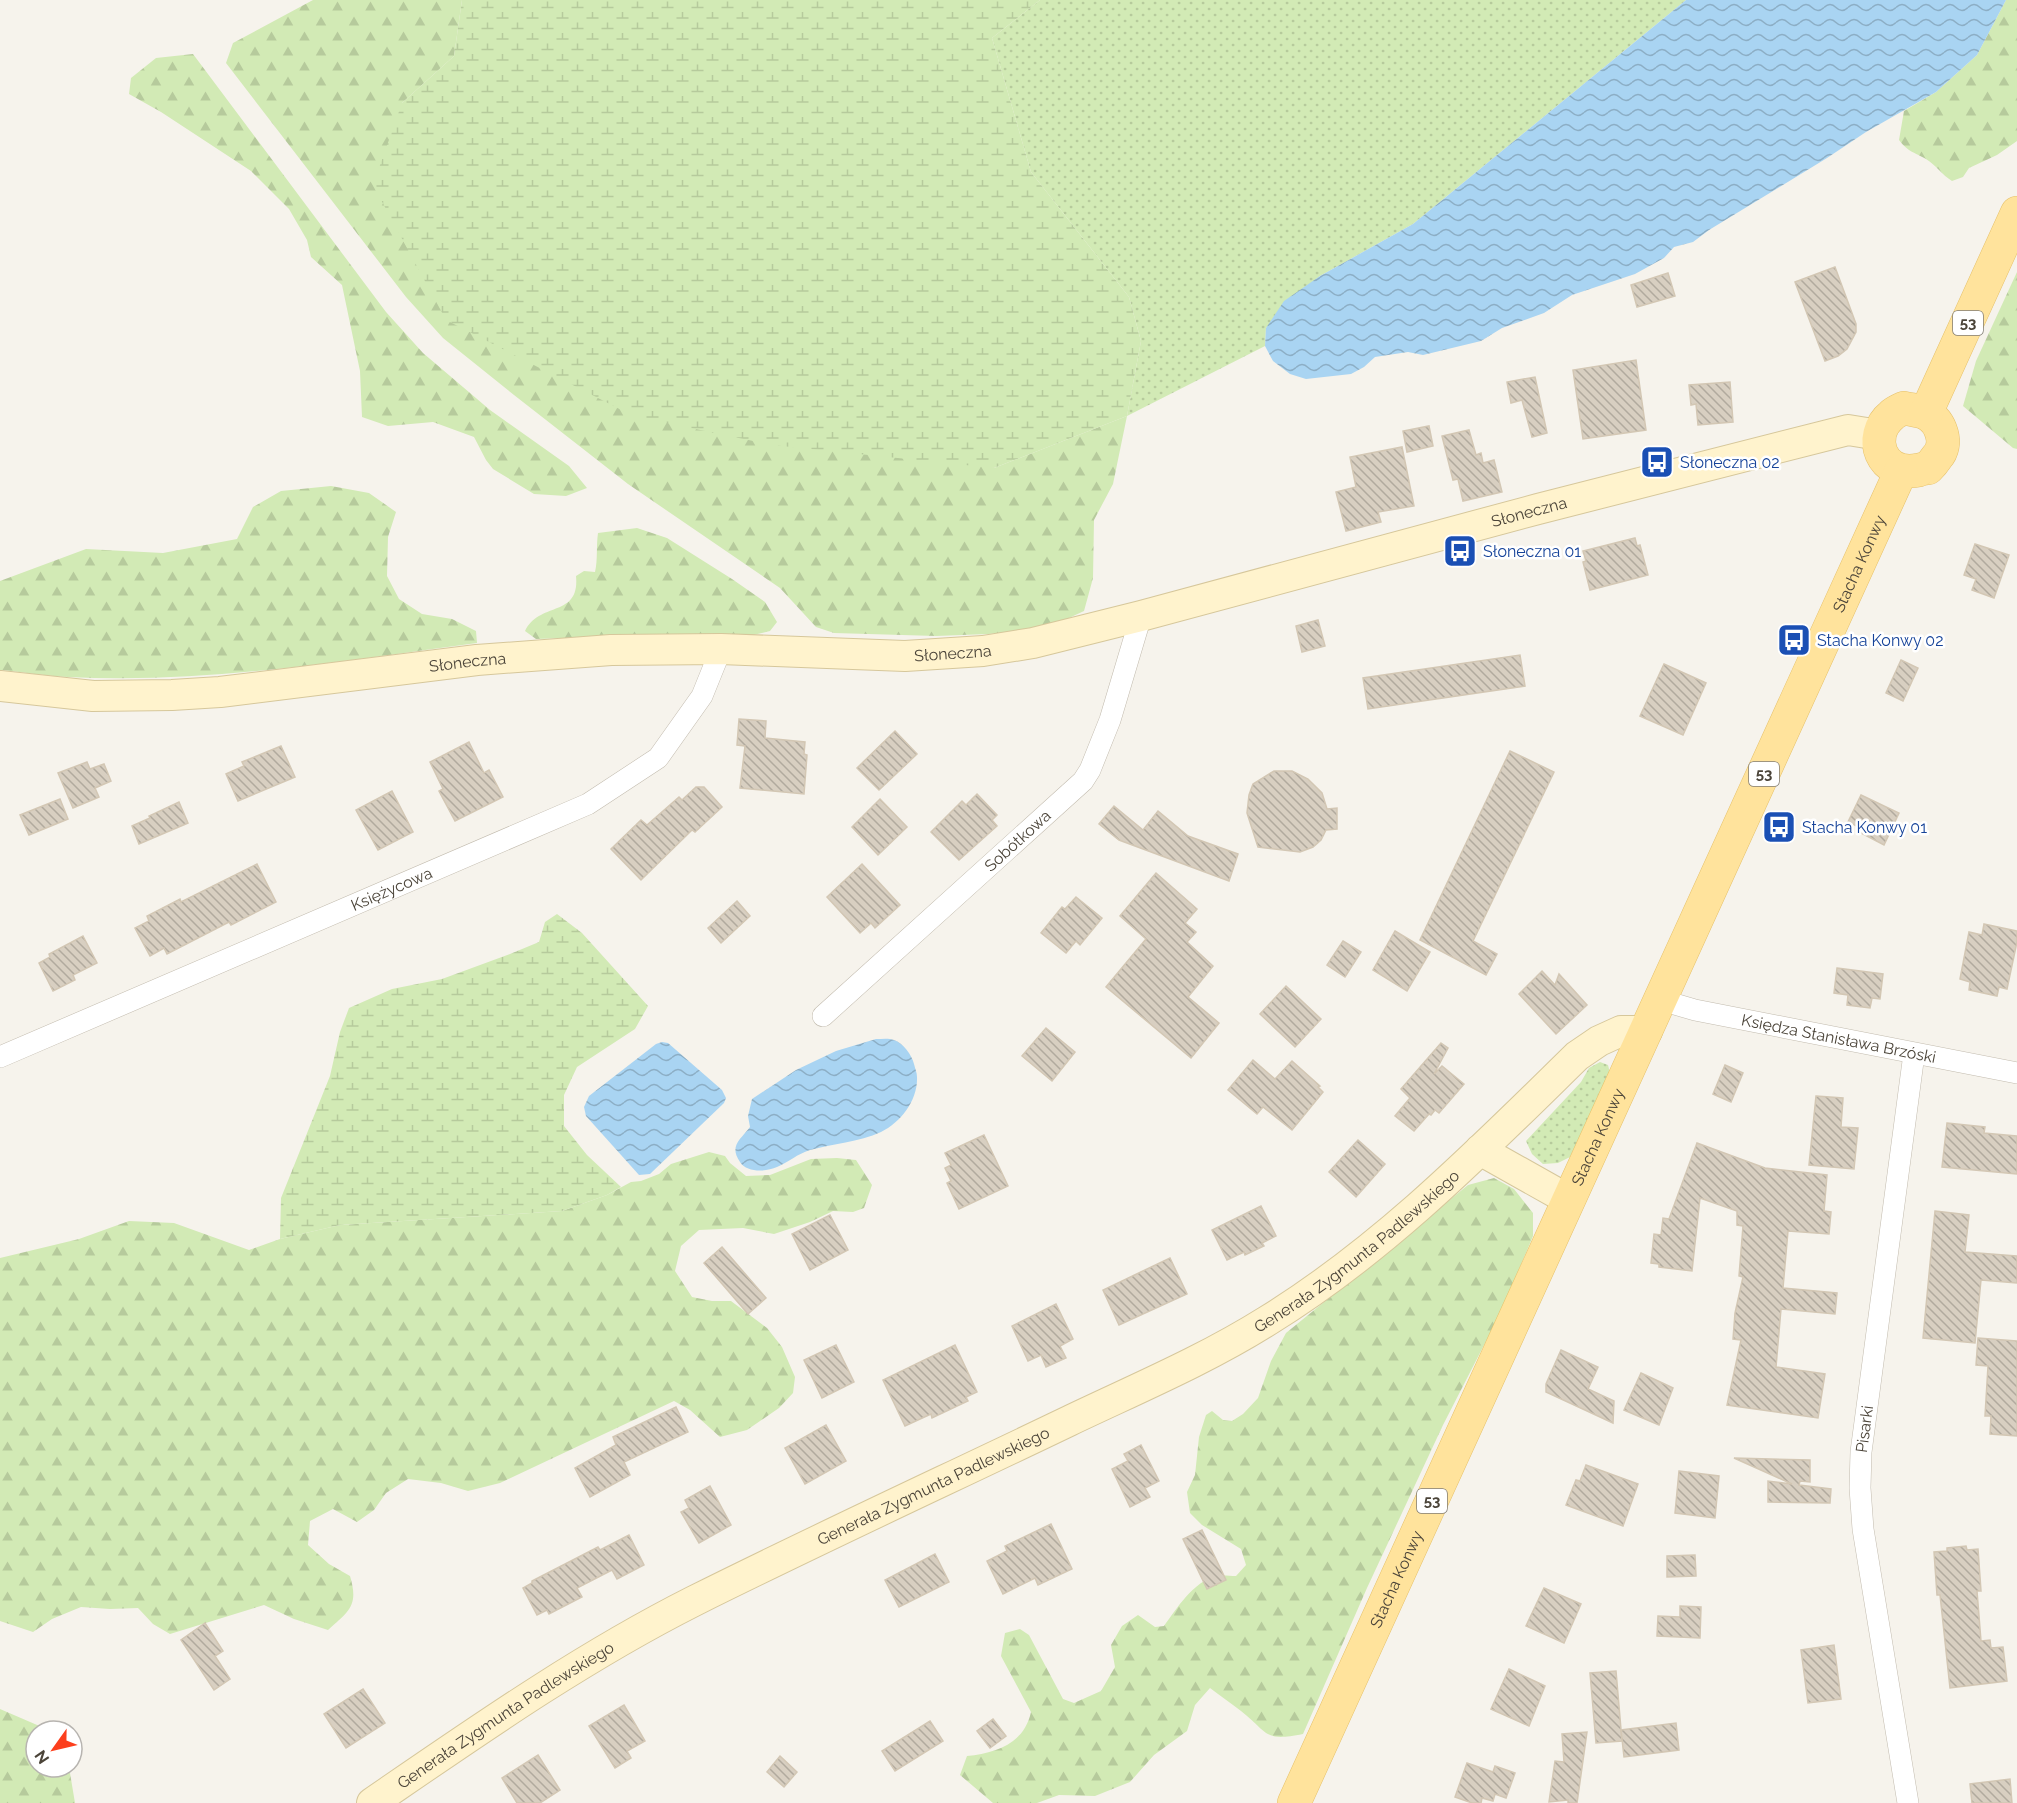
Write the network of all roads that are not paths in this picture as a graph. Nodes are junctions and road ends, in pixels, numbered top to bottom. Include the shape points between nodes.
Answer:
1 (2017, 213) edge
2 (1926, 413) junction
3 (1880, 435) junction
4 (1901, 471) junction
5 (1141, 615) junction
6 (721, 649) junction
7 (0, 686) edge
8 (1661, 1000) junction
9 (823, 1016) dead end
10 (1647, 1031) junction
11 (1914, 1054) junction
12 (0, 1057) edge
13 (2017, 1073) edge
14 (1480, 1150) junction
15 (1569, 1200) junction
16 (372, 1803) edge
17 (1294, 1803) edge
18 (1908, 1803) edge

1 - 2 main road, 53
2 - 3 main road via 1904,408 1892,414
2 - 4 main road via 1936,421 1944,438 1942,452 1928,468
3 - 4 main road via 1881,452 1888,464
3 - 5 street, Słoneczna via 1848,430
4 - 8 main road, Stacha Konwy / 53
5 - 6 street, Słoneczna via 1033,643 983,651 905,656
5 - 9 street, Sobótkowa via 1110,720 1083,781
6 - 7 street, Słoneczna via 611,650 477,660 172,695 93,696
6 - 12 street, Księżycowa via 702,696 658,758 588,804
8 - 10 main road, Stacha Konwy / 53
8 - 11 street, Księdza Stanisława Brzóski
10 - 14 street, Generała Zygmunta Padlewskiego via 1621,1031 1577,1056
10 - 15 main road, Stacha Konwy / 53
11 - 13 street, Księdza Stanisława Brzóski
11 - 18 street, Pisarki via 1861,1452 1860,1488 1868,1561
14 - 15 street
14 - 16 street, Generała Zygmunta Padlewskiego via 1367,1251 1267,1322 1184,1367 671,1614 575,1667
15 - 17 main road, Stacha Konwy / 53

